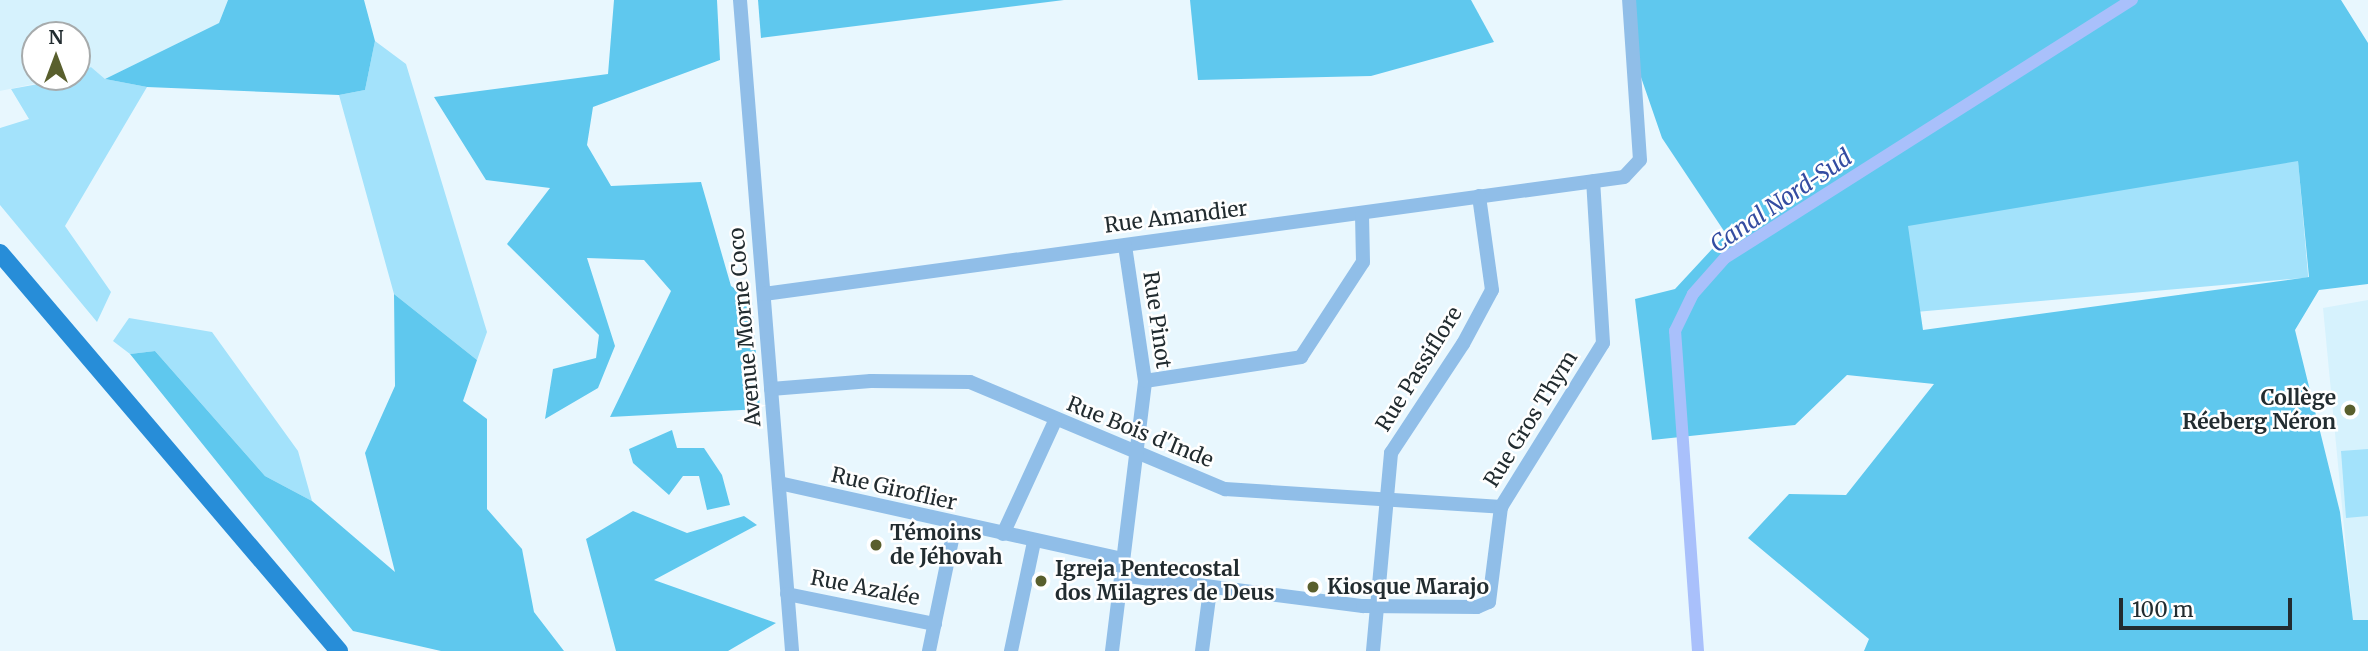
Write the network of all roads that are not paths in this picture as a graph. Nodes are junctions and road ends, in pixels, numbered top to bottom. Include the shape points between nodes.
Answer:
1 (740, 0) edge
2 (1629, 0) edge
3 (1593, 181) junction
4 (1479, 196) junction
5 (1362, 212) junction
6 (1125, 245) junction
7 (0, 253) edge
8 (764, 294) junction
9 (1145, 381) junction
10 (771, 389) junction
11 (1055, 421) junction
12 (1138, 454) junction
13 (779, 483) junction
14 (1384, 500) junction
15 (1501, 507) junction
16 (955, 525) junction
17 (1003, 534) junction
18 (1034, 542) junction
19 (1123, 559) junction
20 (1120, 575) junction
21 (1210, 590) junction
22 (787, 594) junction
23 (1377, 607) junction
24 (934, 624) junction
25 (339, 651) edge
26 (792, 651) edge
27 (929, 651) edge
28 (1012, 651) edge
29 (1112, 651) edge
30 (1202, 651) edge
31 (1373, 651) edge

1 - 8 street, Avenue Morne Coco
2 - 3 street, Rue Amandier via 1640,160 1624,177
3 - 4 street, Rue Amandier
3 - 15 street, Rue Gros Thym via 1603,343
4 - 5 street, Rue Amandier
4 - 14 street, Rue Passiflore via 1492,290 1463,344 1391,453
5 - 6 street, Rue Amandier
5 - 9 street via 1363,262 1301,357
6 - 8 street, Rue Amandier
6 - 9 street, Rue Pinot
7 - 25 main road
8 - 10 street, Avenue Morne Coco
9 - 12 street, Rue Pinot
10 - 11 street, Rue Bois d'Inde via 895,380 971,382
10 - 13 street, Avenue Morne Coco
11 - 12 street, Rue Bois d'Inde
11 - 17 street
12 - 14 street, Rue Bois d'Inde via 1225,489
12 - 19 street, Rue Pinot
13 - 16 street, Rue Giroflier
13 - 22 street, Avenue Morne Coco
14 - 15 street, Rue Bois d'Inde
14 - 23 street, Rue Passiflore
15 - 23 street, Rue Gros Thym via 1489,602 1477,607
16 - 17 street, Rue Giroflier
16 - 24 street
17 - 18 street, Rue Giroflier
18 - 19 street, Rue Giroflier
18 - 28 street
19 - 20 street, Rue Pinot
20 - 21 street, Rue Gros Thym
20 - 29 street, Rue Pinot
21 - 23 street, Rue Gros Thym
21 - 30 street
22 - 24 street, Rue Azalée
22 - 26 street, Avenue Morne Coco
23 - 31 street, Rue Passiflore
24 - 27 street

